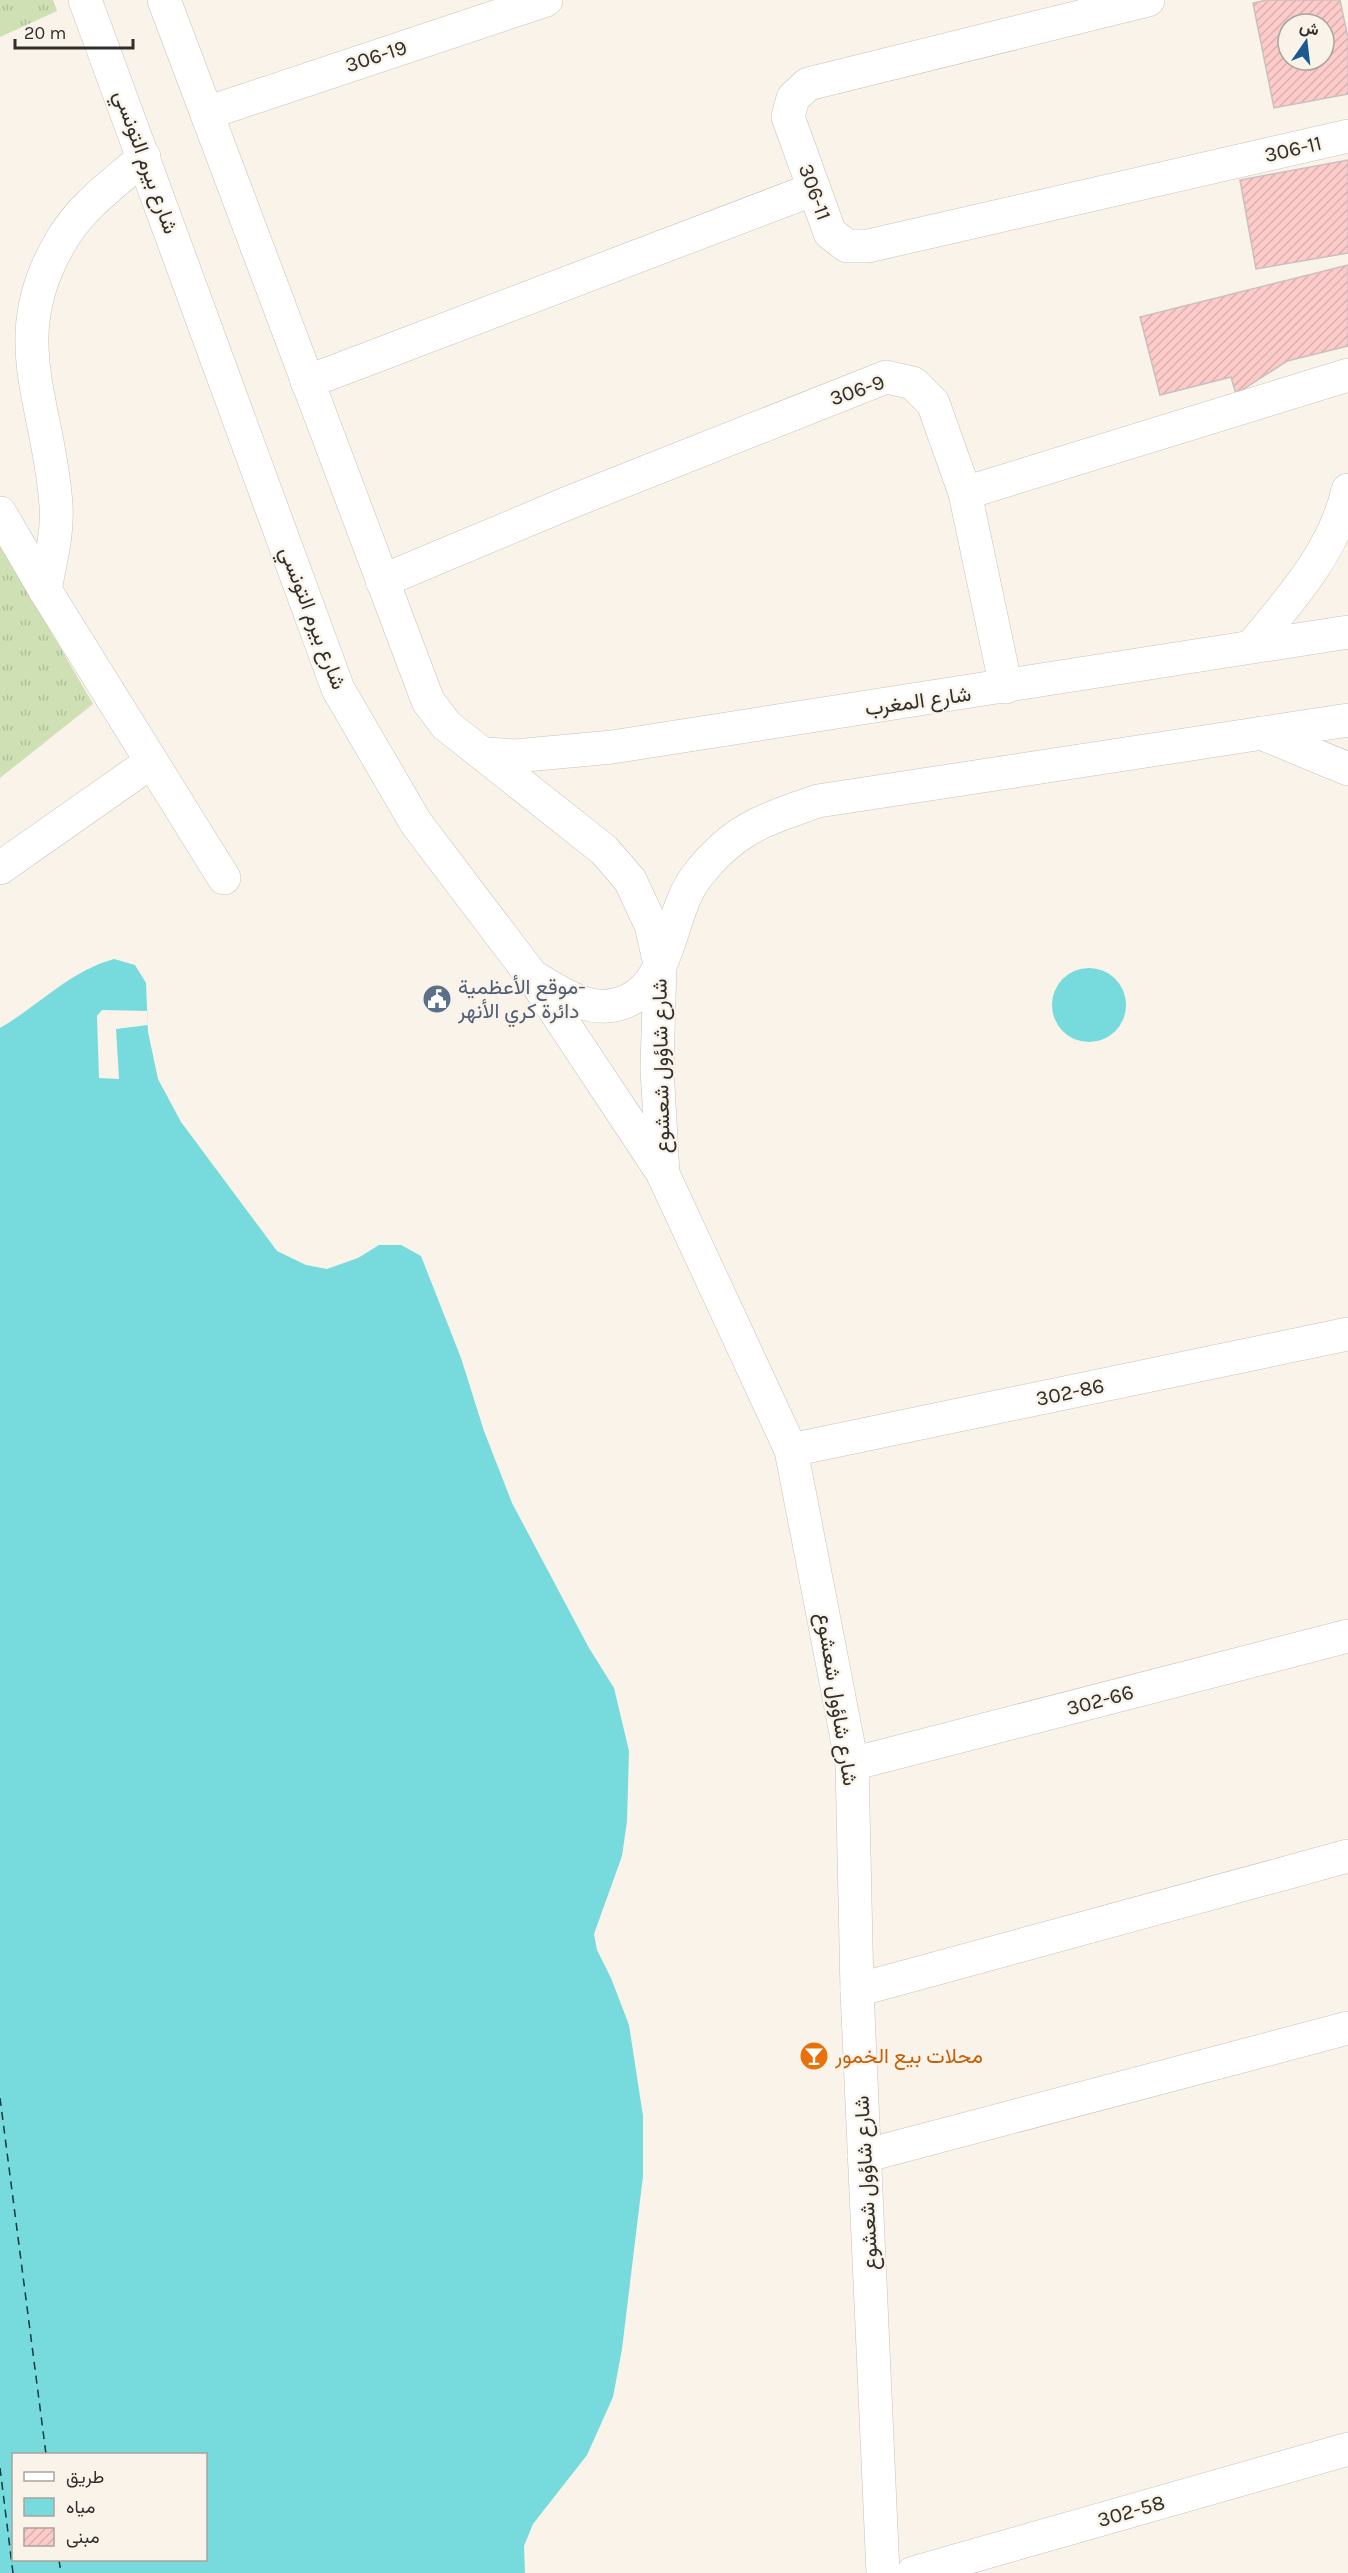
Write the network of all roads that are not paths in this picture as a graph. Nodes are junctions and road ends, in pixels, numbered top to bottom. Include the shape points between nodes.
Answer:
1 (85, 0) edge
2 (164, 0) edge
3 (546, 0) edge
4 (1148, 0) edge
5 (207, 113) junction
6 (1348, 136) edge
7 (144, 157) junction
8 (814, 189) junction
9 (1348, 375) edge
10 (308, 382) junction
11 (1348, 490) edge
12 (965, 493) junction
13 (0, 513) edge
14 (382, 582) junction
15 (45, 590) junction
16 (1348, 632) edge
17 (1252, 646) junction
18 (1006, 687) junction
19 (1348, 720) edge
20 (1262, 733) junction
21 (486, 754) junction
22 (151, 762) junction
23 (1348, 770) edge
24 (0, 868) edge
25 (224, 878) dead end
26 (660, 964) junction
27 (532, 976) junction
28 (663, 1174) junction
29 (1348, 1334) edge
30 (791, 1450) junction
31 (1348, 1636) edge
32 (852, 1764) junction
33 (1348, 1856) edge
34 (856, 1989) junction
35 (1348, 2028) edge
36 (864, 2156) junction
37 (1348, 2449) edge
38 (883, 2573) edge
39 (913, 2573) edge

1 - 7 street, شارع بيرم التونسي
2 - 5 street
3 - 5 street, 306-19
4 - 8 street, 306-11 via 807,84 793,98 788,117
5 - 10 street
6 - 8 street, 306-11 via 868,246 847,246 830,232
7 - 15 street via 91,202 64,236 44,273 32,314 32,369 57,508
7 - 27 street, شارع بيرم التونسي via 338,689 416,822
8 - 10 street
9 - 12 street
10 - 14 street
11 - 17 street via 1334,529 1302,586
12 - 14 street, 306-9 via 933,404 913,383 886,377 568,503
12 - 18 street, 306-9
13 - 15 street
14 - 21 street via 428,701 446,725
15 - 22 street
16 - 17 street, شارع المغرب
17 - 18 street, شارع المغرب
18 - 21 street, شارع المغرب via 612,747 515,756
19 - 20 street
20 - 23 street
20 - 26 street via 818,801 755,823 718,850 695,878 683,898
21 - 26 street via 576,825 630,880 651,925
22 - 24 street
22 - 25 street
26 - 27 street via 641,995 606,1007 586,1006
26 - 28 street, شارع شاؤول شعشوع via 657,1068
27 - 28 street, شارع بيرم التونسي
28 - 30 street, شارع شاؤول شعشوع
29 - 30 street, 302-86
30 - 32 street, شارع شاؤول شعشوع
31 - 32 street, 302-66
32 - 34 street, شارع شاؤول شعشوع
33 - 34 street
34 - 36 street, شارع شاؤول شعشوع
35 - 36 street
36 - 38 street, شارع شاؤول شعشوع
37 - 39 street, 302-58

